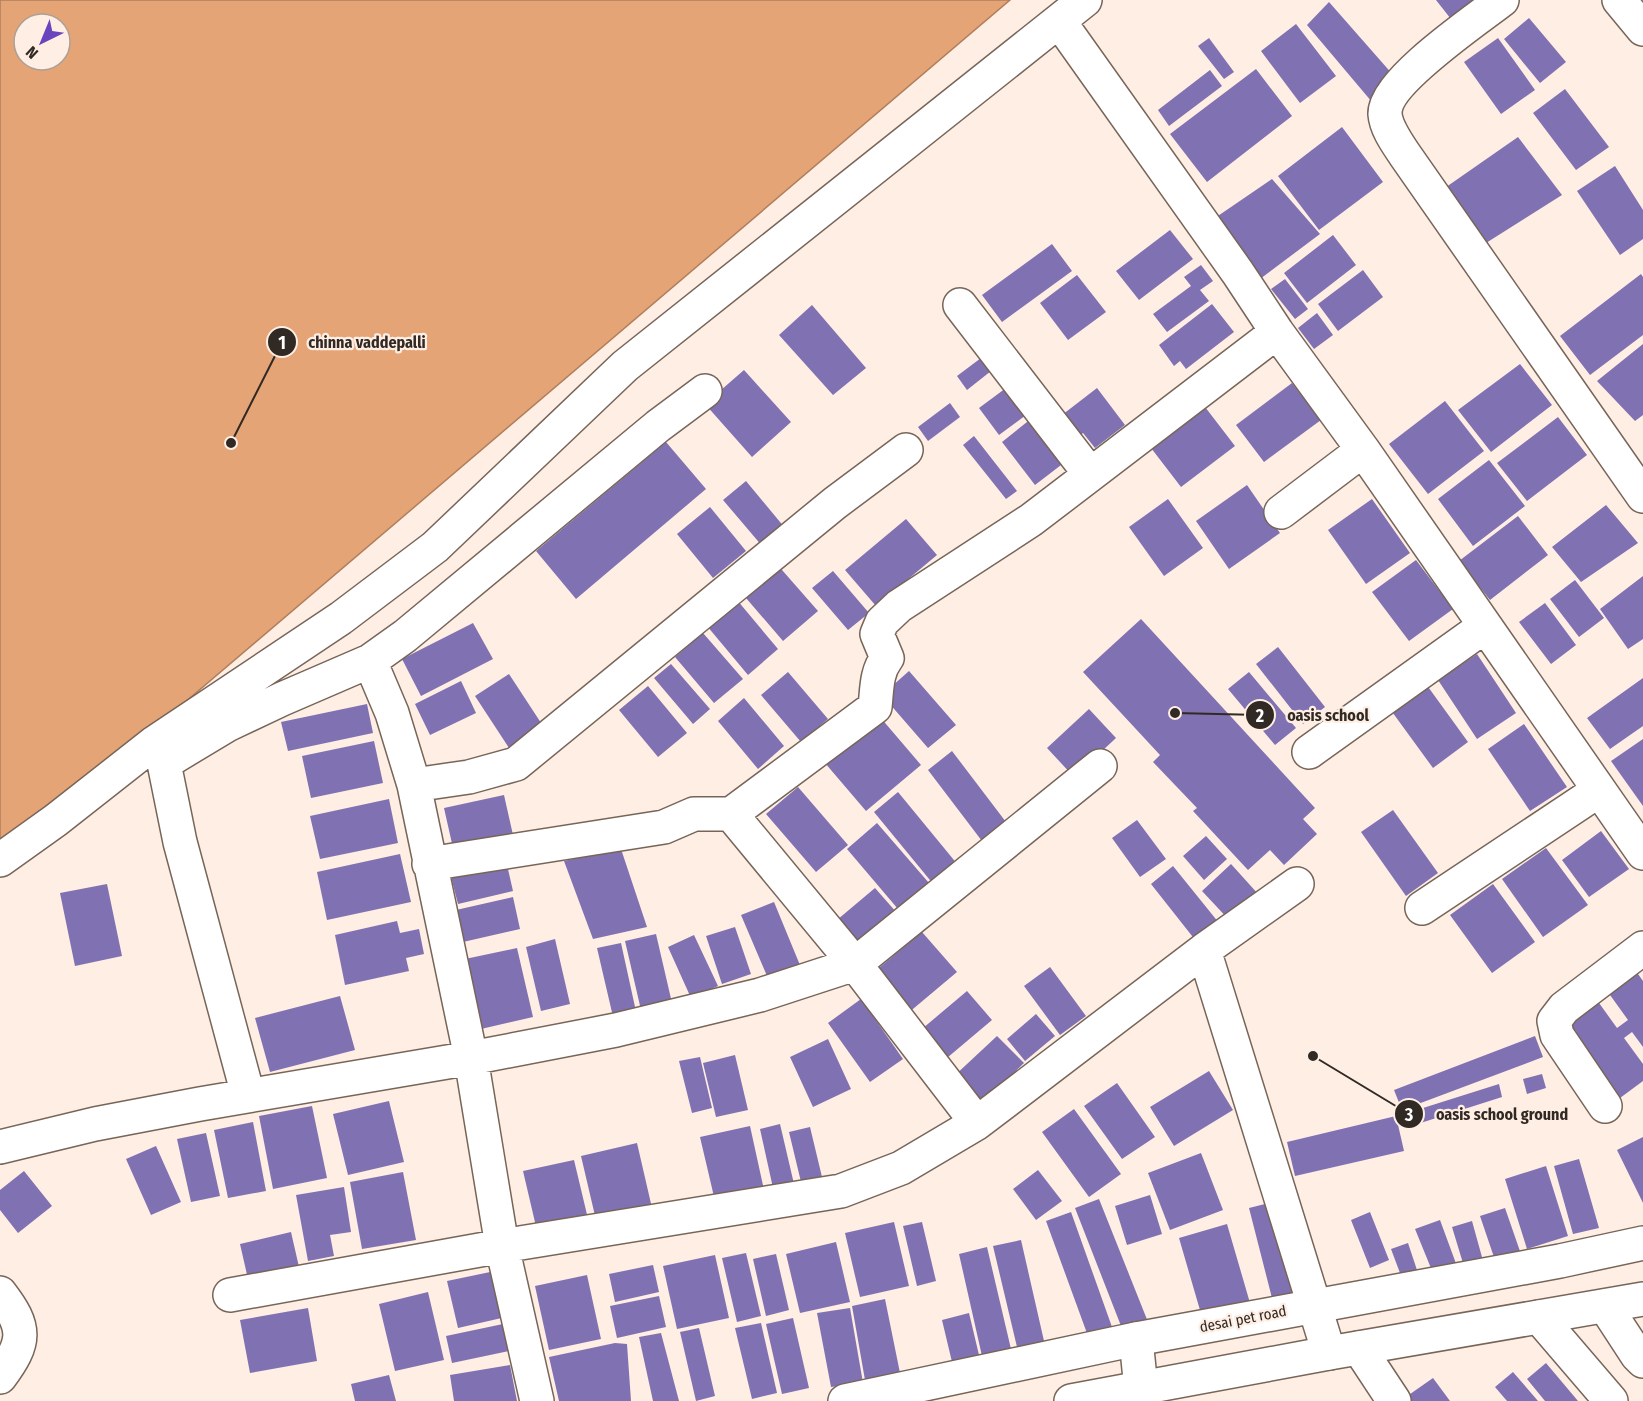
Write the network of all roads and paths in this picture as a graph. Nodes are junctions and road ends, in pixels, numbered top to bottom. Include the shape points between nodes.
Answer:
1 (1085, 0) edge
2 (1502, 0) edge
3 (1619, 0) edge
4 (1059, 21) junction
5 (1643, 29) edge
6 (960, 305) dead end
7 (1277, 332) junction
8 (705, 391) dead end
9 (906, 450) dead end
10 (1363, 450) junction
11 (1090, 474) junction
12 (1643, 496) edge
13 (1281, 512) dead end
14 (1485, 626) junction
15 (370, 661) junction
16 (1309, 752) dead end
17 (159, 753) junction
18 (1100, 766) dead end
19 (414, 785) junction
20 (1598, 791) junction
21 (731, 814) junction
22 (1643, 853) edge
23 (0, 860) edge
24 (429, 864) junction
25 (1297, 884) dead end
26 (1422, 908) dead end
27 (1643, 948) edge
28 (1204, 950) junction
29 (855, 964) junction
30 (471, 1058) junction
31 (248, 1095) junction
32 (1605, 1106) dead end
33 (977, 1123) junction
34 (0, 1147) edge
35 (1643, 1243) edge
36 (502, 1246) junction
37 (0, 1293) edge
38 (230, 1295) dead end
39 (1643, 1299) edge
40 (1315, 1306) junction
41 (1605, 1306) junction
42 (1539, 1317) junction
43 (1136, 1339) junction
44 (1344, 1351) junction
45 (1643, 1361) edge
46 (0, 1377) edge
47 (1143, 1395) edge
48 (537, 1401) edge
49 (845, 1401) edge
50 (1071, 1401) edge
51 (1394, 1401) edge
52 (1611, 1401) edge

1 - 4 street
2 - 12 street via 1400,82 1387,99 1385,114 1405,155
3 - 5 street
4 - 7 street
4 - 17 street via 625,366 435,548
6 - 11 street
7 - 10 street
7 - 11 street
8 - 15 street
9 - 19 street via 516,764 469,777
10 - 13 street
10 - 14 street
11 - 21 street via 1031,520 899,606 882,622 877,634 887,657 878,677 875,707
14 - 16 street
14 - 20 street
15 - 17 street
15 - 19 street via 392,713
17 - 23 street
17 - 31 street
18 - 29 street
19 - 24 street
20 - 22 street
20 - 26 street
21 - 24 street via 694,814 664,827
21 - 29 street
24 - 30 street
25 - 28 street
27 - 32 street via 1564,1008 1554,1021 1557,1035
28 - 33 street
28 - 40 street
29 - 30 street via 760,995 616,1030
29 - 33 street
30 - 31 street
30 - 36 street
31 - 34 street via 95,1124
33 - 36 street via 901,1168 841,1191
35 - 40 street, desai pet road
36 - 38 street
36 - 48 street
37 - 46 street via 15,1313 21,1334 14,1357
39 - 41 street
40 - 43 street, desai pet road
40 - 44 street
41 - 42 street
41 - 45 street
42 - 44 street
42 - 52 street
43 - 47 street
43 - 49 street, desai pet road
44 - 47 street
44 - 51 street
47 - 50 street

